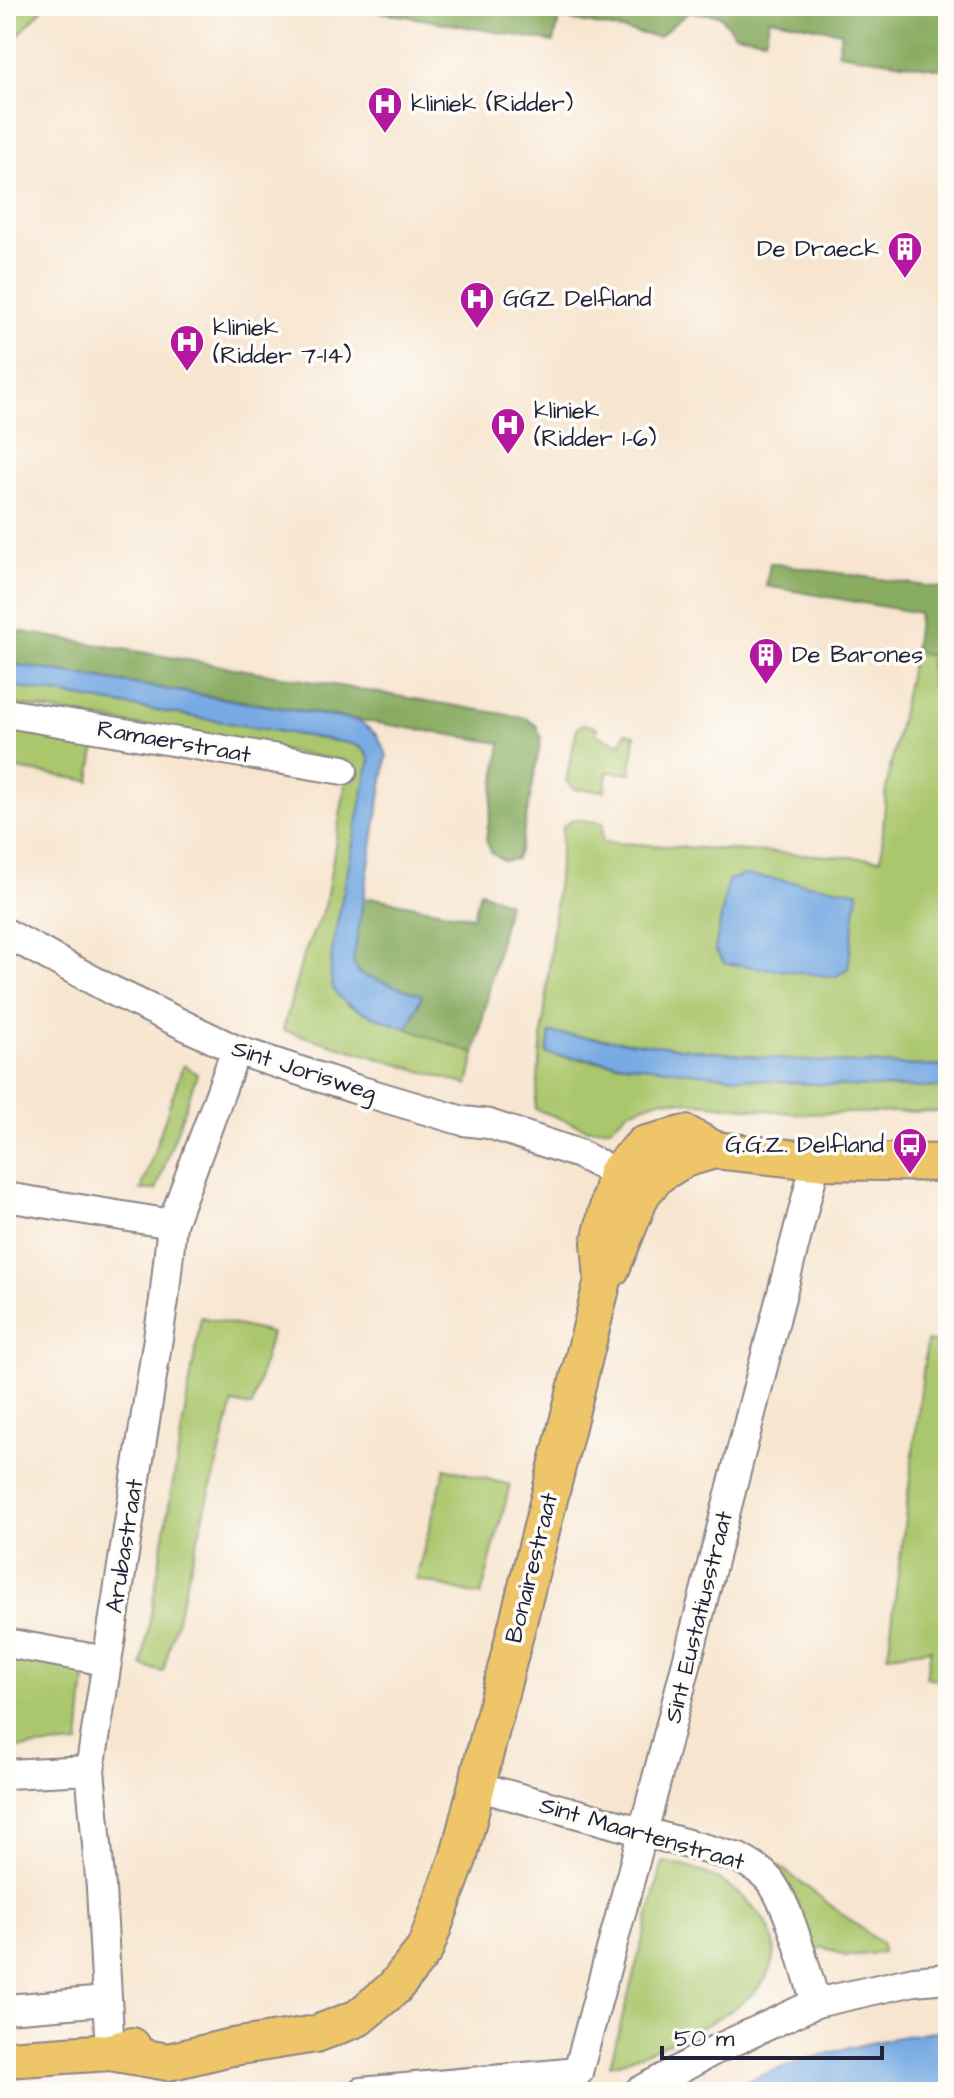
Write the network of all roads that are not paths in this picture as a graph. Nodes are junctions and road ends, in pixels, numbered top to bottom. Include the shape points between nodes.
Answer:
1 (6, 713) edge
2 (343, 770) dead end
3 (6, 933) edge
4 (236, 1050) junction
5 (816, 1161) junction
6 (948, 1163) edge
7 (629, 1183) junction
8 (6, 1197) edge
9 (172, 1224) junction
10 (6, 1643) edge
11 (107, 1661) junction
12 (90, 1770) junction
13 (6, 1774) edge
14 (476, 1786) junction
15 (643, 1833) junction
16 (948, 1978) edge
17 (107, 2001) junction
18 (816, 2003) junction
19 (6, 2009) edge
20 (110, 2052) junction
21 (6, 2059) edge
22 (583, 2082) edge
23 (445, 2088) edge
24 (361, 2092) edge
25 (638, 2092) edge

1 - 2 street, Ramaerstraat
3 - 4 street, Sint Jorisweg
4 - 7 street, Sint Jorisweg via 579,1154
4 - 9 street, Arubastraat
5 - 6 main road
5 - 7 main road via 715,1150 686,1134 643,1145
5 - 15 street, Sint Eustatiusstraat
7 - 14 main road, Bonairestraat via 600,1243 603,1280
8 - 9 street
9 - 11 street, Arubastraat
10 - 11 street
11 - 12 street, Arubastraat
12 - 13 street
12 - 17 street, Arubastraat
14 - 15 street, Sint Maartenstraat
14 - 20 main road, Bonairestraat via 459,1856 425,1949 394,1988 358,2018 316,2034 227,2048 169,2037
15 - 18 street, Sint Maartenstraat via 739,1858 759,1869 773,1884
15 - 22 street, Sint Eustatiusstraat
16 - 18 street
17 - 19 street
17 - 20 street, Arubastraat
18 - 25 street
20 - 21 main road, Bonairestraat
22 - 23 street
23 - 24 street

